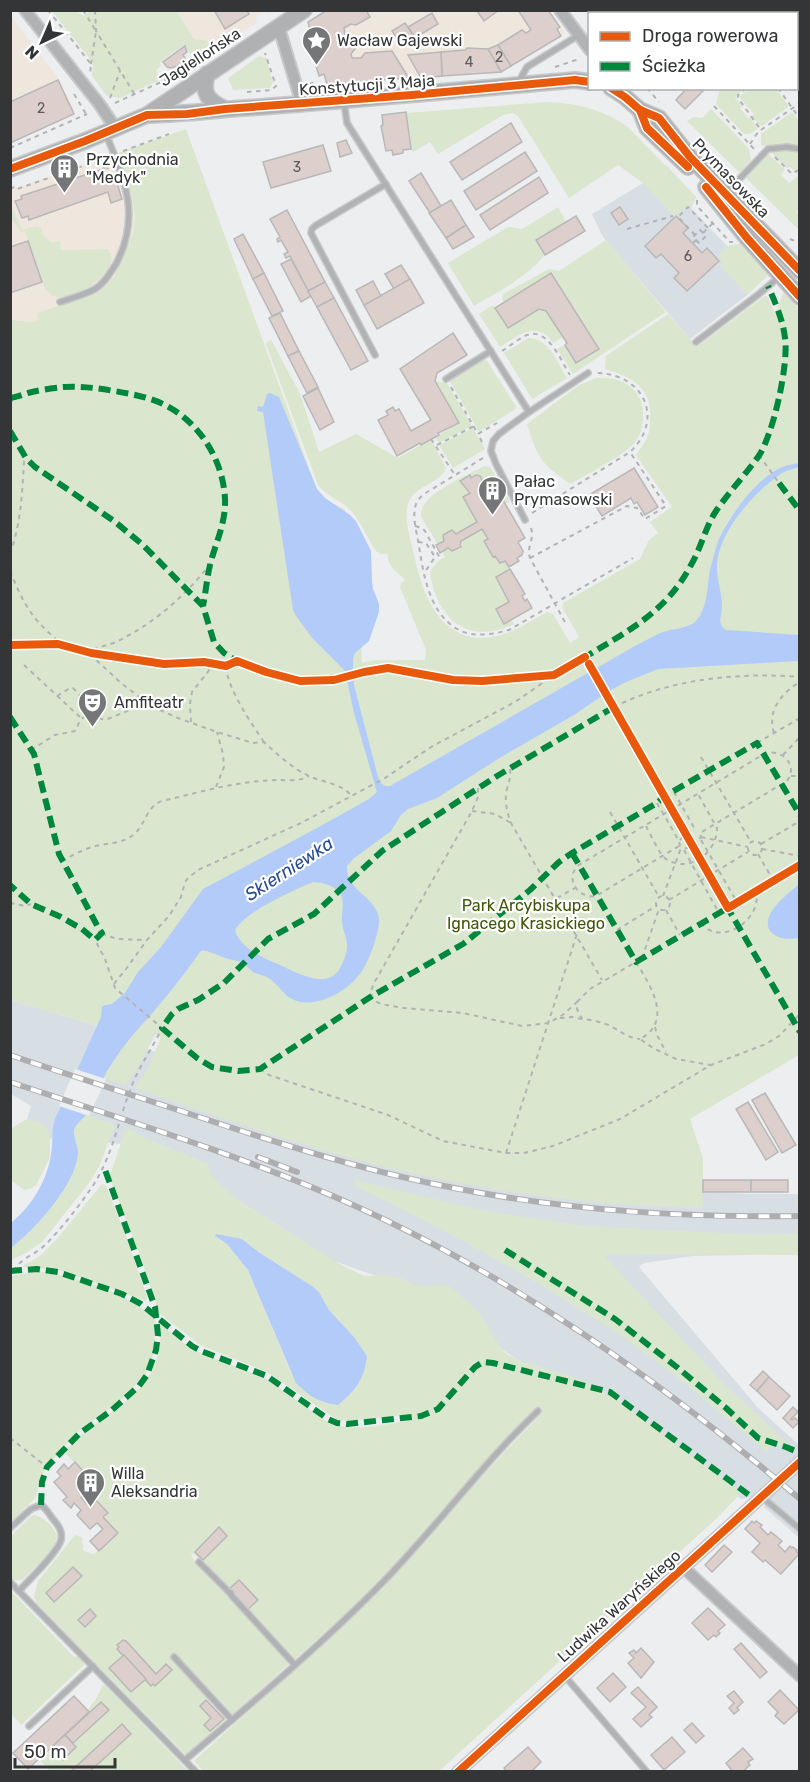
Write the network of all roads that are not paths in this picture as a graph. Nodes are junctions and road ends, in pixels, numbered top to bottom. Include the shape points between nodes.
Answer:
1 (25, 10) edge
2 (304, 10) edge
3 (560, 10) edge
4 (279, 28) junction
5 (579, 35) junction
6 (586, 52) edge
7 (207, 74) junction
8 (588, 82) edge
9 (517, 85) junction
10 (614, 90) edge
11 (344, 101) junction
12 (302, 104) junction
13 (225, 109) junction
14 (640, 110) junction
15 (147, 115) junction
16 (111, 131) junction
17 (800, 149) edge
18 (10, 169) edge
19 (387, 184) junction
20 (725, 194) junction
21 (798, 267) edge
22 (780, 276) junction
23 (800, 297) edge
24 (60, 302) dead end
25 (696, 342) dead end
26 (491, 351) junction
27 (375, 355) dead end
28 (588, 373) road end
29 (447, 379) road end
30 (529, 412) junction
31 (527, 518) road end
32 (538, 1411) dead end
33 (800, 1462) edge
34 (762, 1496) junction
35 (10, 1528) edge
36 (800, 1529) edge
37 (199, 1562) dead end
38 (683, 1567) junction
39 (10, 1582) edge
40 (19, 1591) junction
41 (174, 1657) dead end
42 (296, 1665) junction
43 (93, 1666) junction
44 (564, 1675) junction
45 (800, 1676) edge
46 (232, 1720) junction
47 (29, 1725) dead end
48 (185, 1760) junction
49 (196, 1772) edge
50 (458, 1772) edge
51 (647, 1772) edge

1 - 16 street via 100,105
2 - 4 street, Jagiellońska
3 - 5 street
4 - 7 street, Jagiellońska
4 - 12 street
5 - 6 street
5 - 9 lane via 527,67
7 - 13 street via 205,88 209,100
7 - 15 street, Jagiellońska
8 - 9 street, Konstytucji 3 Maja
9 - 11 street, Konstytucji 3 Maja
10 - 14 street, Prymasowska
11 - 12 street, Konstytucji 3 Maja
11 - 19 lane via 347,123
12 - 13 street, Konstytucji 3 Maja
13 - 15 street, Konstytucji 3 Maja
14 - 20 street, Prymasowska via 659,118
14 - 22 street, Prymasowska via 647,128 706,186
15 - 16 street
16 - 18 street
16 - 24 lane via 126,189 128,232 120,256 103,283
17 - 20 lane via 768,149
19 - 26 lane
19 - 27 lane via 311,233
20 - 21 street, Prymasowska
21 - 22 street
22 - 23 street, Prymasowska
22 - 25 lane
26 - 29 lane
26 - 30 lane
28 - 30 lane
30 - 31 lane via 499,434 491,451
32 - 42 lane via 382,1583
33 - 34 street, Ludwika Waryńskiego
34 - 36 lane
34 - 38 street, Ludwika Waryńskiego
35 - 40 lane via 41,1505 61,1533 60,1544
37 - 42 lane
38 - 44 street, Ludwika Waryńskiego
38 - 45 street
39 - 40 lane
40 - 43 lane
41 - 46 lane
42 - 46 lane
43 - 47 lane
43 - 48 lane
44 - 50 street, Ludwika Waryńskiego
44 - 51 lane
46 - 48 lane
48 - 49 lane

